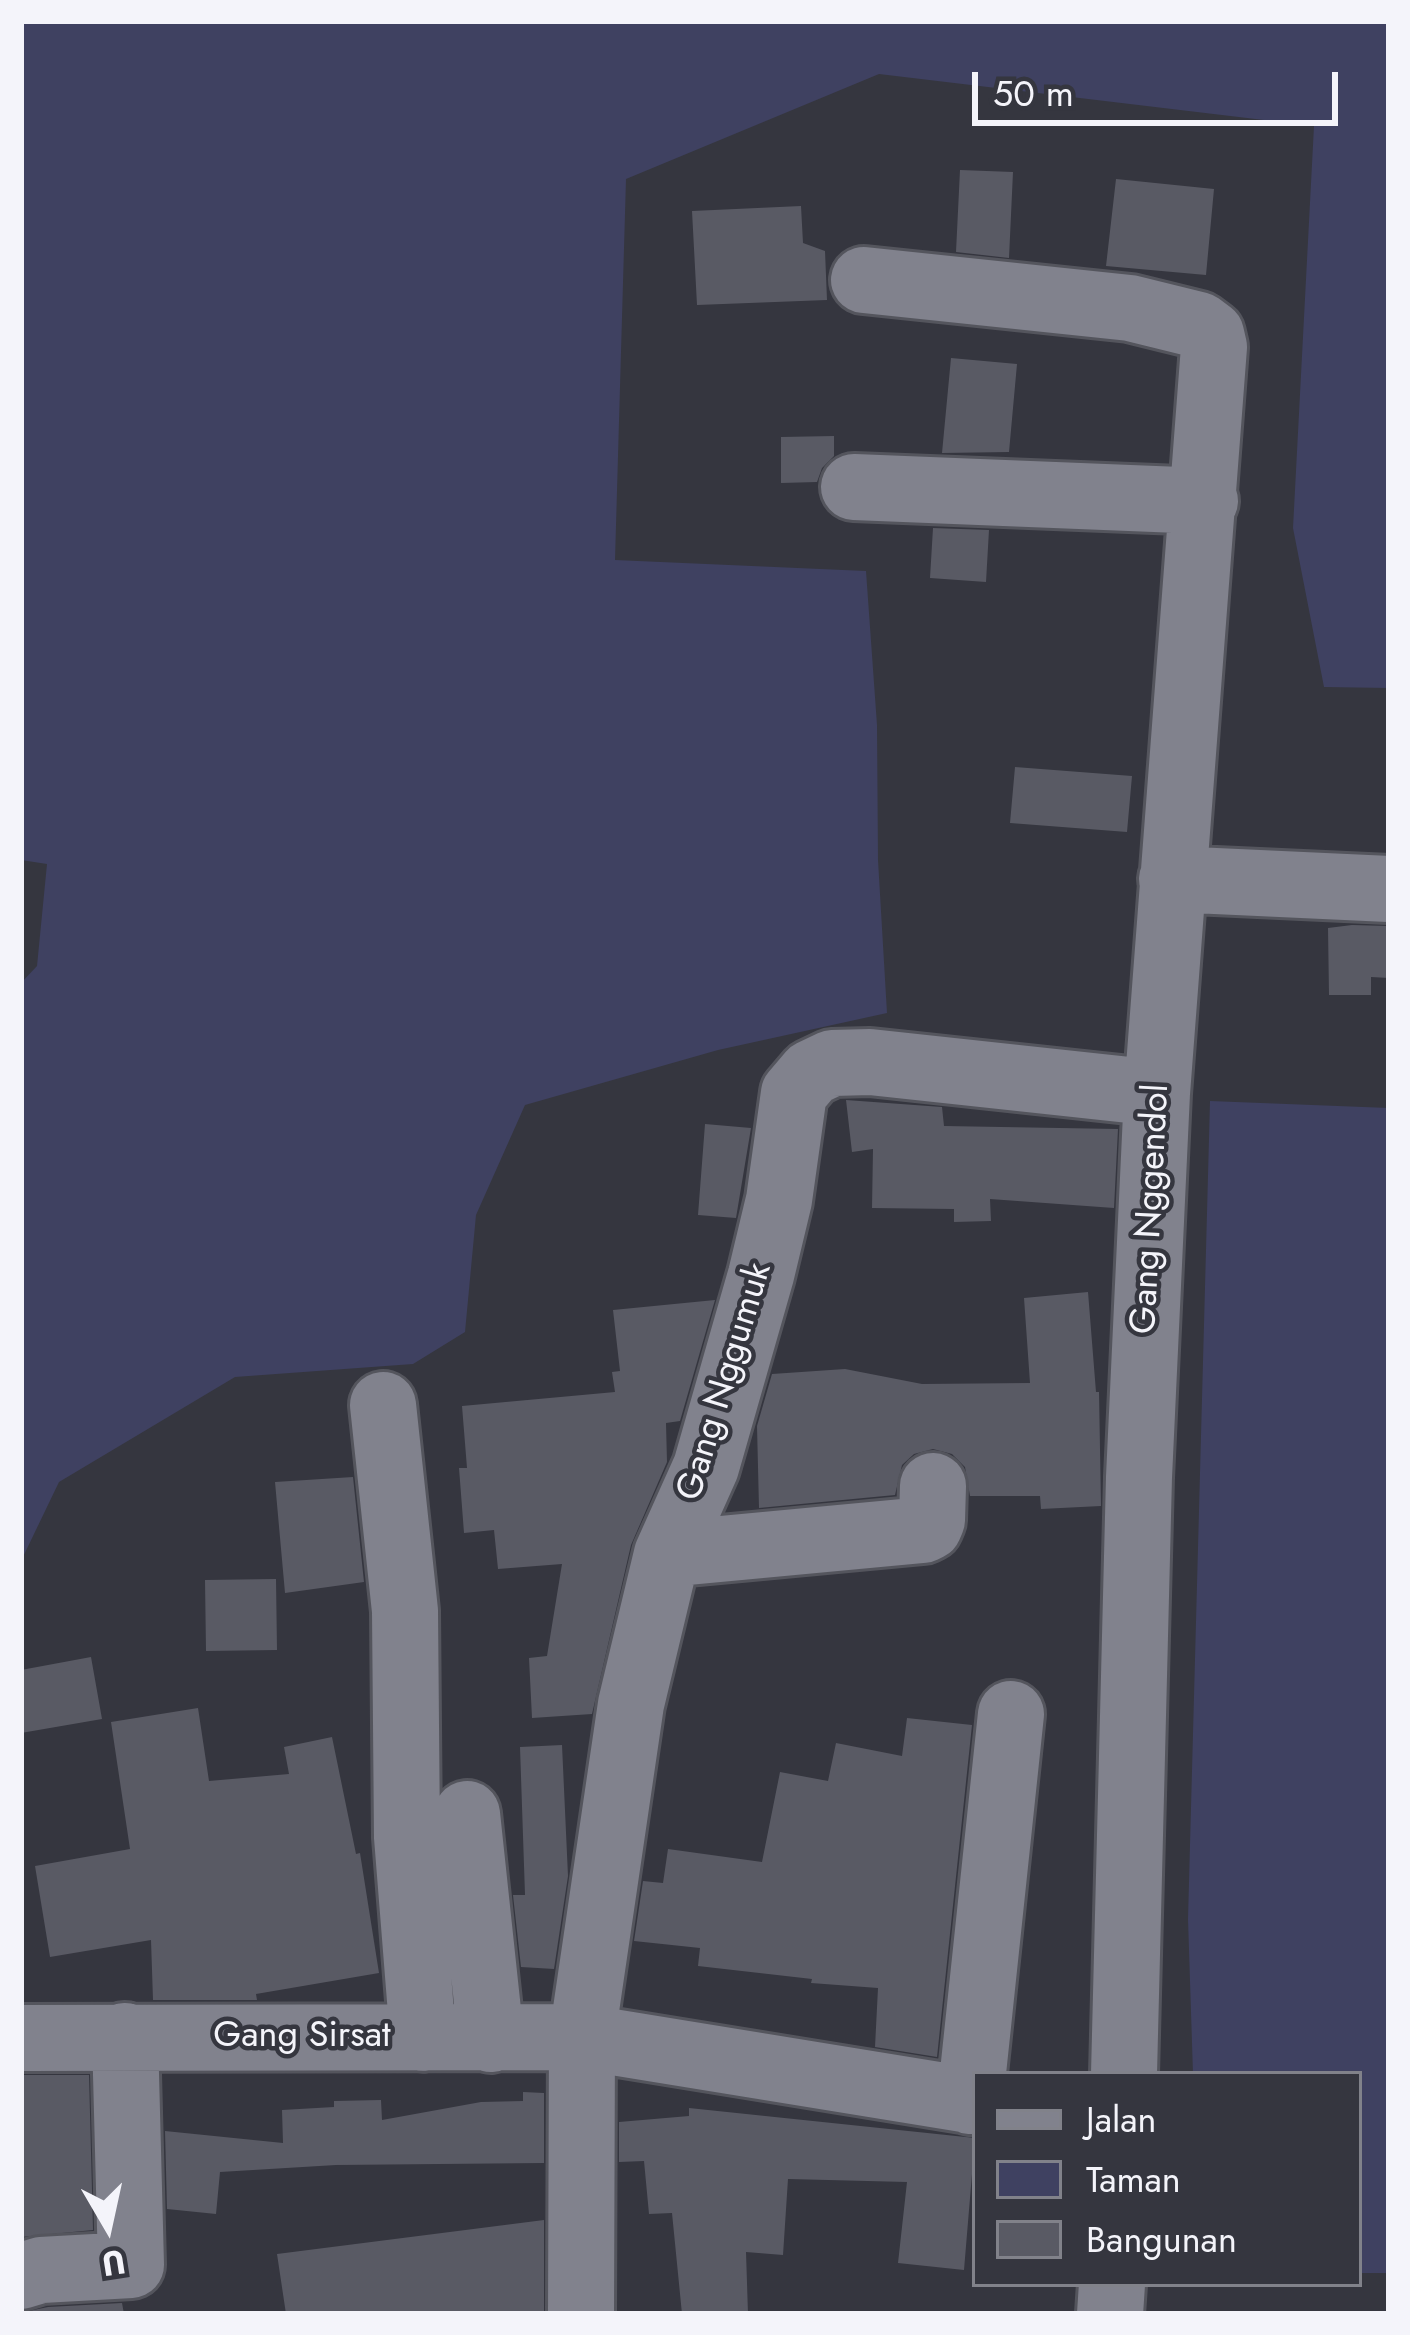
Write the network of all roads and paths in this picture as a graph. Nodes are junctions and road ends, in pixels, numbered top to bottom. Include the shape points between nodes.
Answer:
1 (864, 280) dead end
2 (854, 487) dead end
3 (1205, 501) junction
4 (1172, 878) junction
5 (1389, 889) edge
6 (1157, 1093) junction
7 (383, 1405) dead end
8 (933, 1486) dead end
9 (668, 1554) junction
10 (1011, 1714) dead end
11 (467, 1814) dead end
12 (125, 2036) junction
13 (21, 2038) edge
14 (423, 2038) junction
15 (582, 2038) junction
16 (491, 2039) junction
17 (975, 2071) edge
18 (1124, 2071) edge
19 (972, 2101) edge
20 (21, 2276) edge
21 (132, 2290) edge
22 (580, 2314) edge

1 - 3 street, Gang Nggendol via 1146,311 1199,325 1214,347
2 - 3 street
3 - 4 street, Gang Nggendol
4 - 5 street
4 - 6 street, Gang Nggendol
6 - 9 street, Gang Nggumuk via 870,1062 811,1073 794,1093 770,1238 706,1467
6 - 18 street, Gang Nggendol
7 - 14 street via 405,1611 407,1837
8 - 9 street via 932,1520 922,1530
9 - 15 street, Gang Nggumuk via 631,1704
10 - 17 street
11 - 16 street
12 - 13 street, Gang Sirsat
12 - 14 street, Gang Sirsat
12 - 21 street
14 - 16 street, Gang Sirsat
15 - 16 street, Gang Sirsat
15 - 19 street
15 - 22 street, Gang Nggumuk
20 - 21 street via 41,2270

